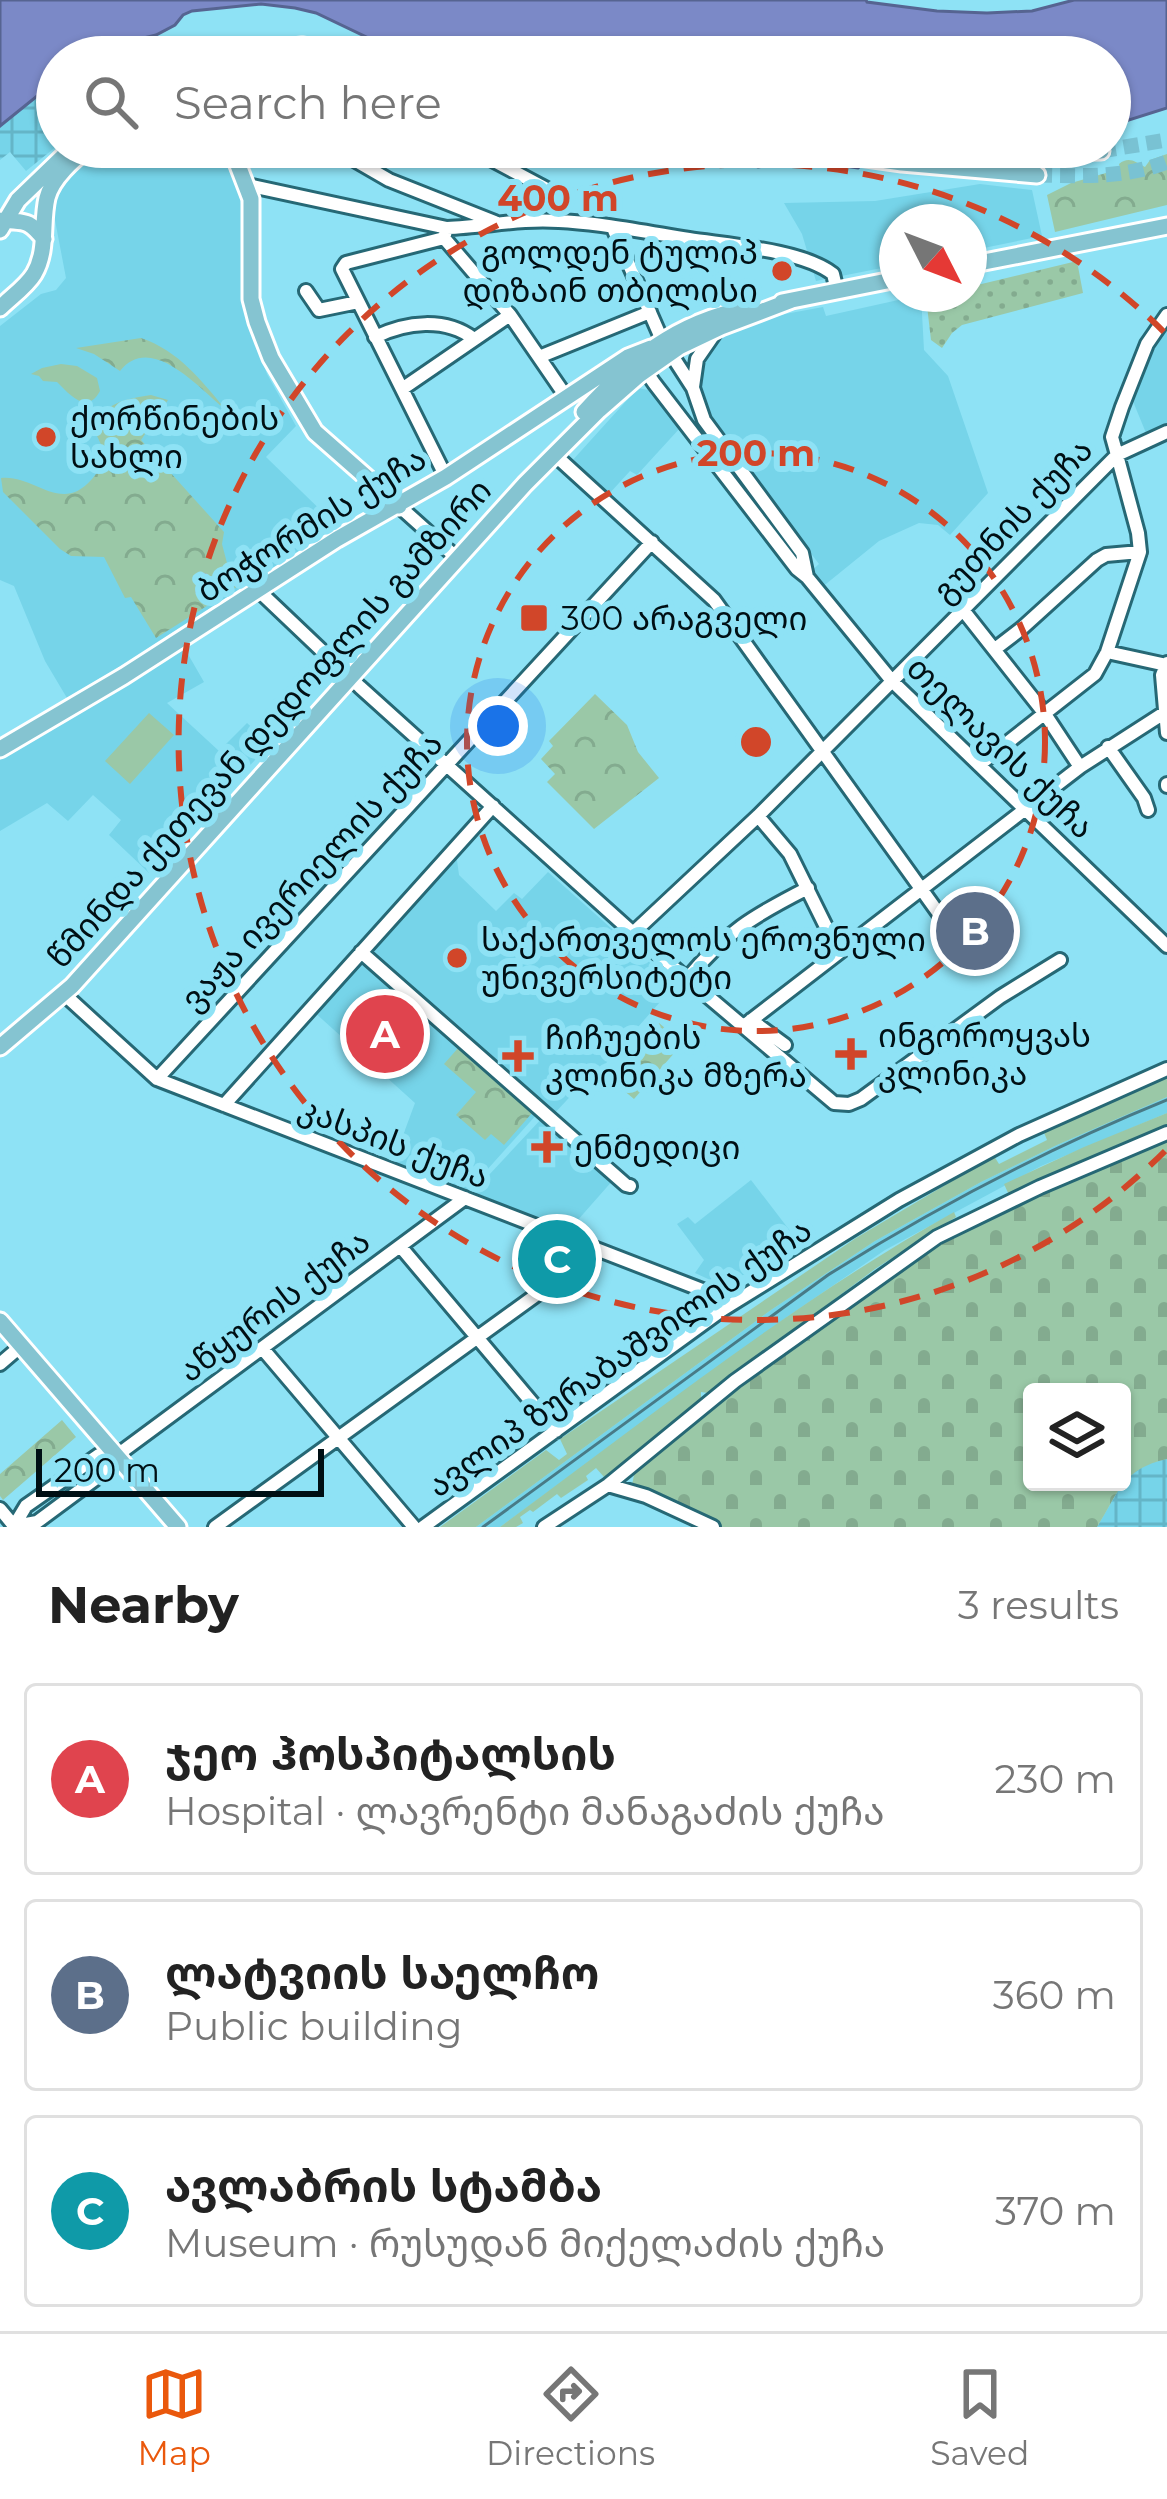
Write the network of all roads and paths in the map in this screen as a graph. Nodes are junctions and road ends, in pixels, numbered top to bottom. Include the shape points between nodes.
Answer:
1 (52, 168) edge
2 (70, 168) edge
3 (239, 168) edge
4 (373, 168) edge
5 (507, 168) edge
6 (995, 168) edge
7 (1037, 175) tunnel mouth
8 (247, 185) junction
9 (558, 220) junction
10 (496, 222) junction
11 (2, 224) edge
12 (1167, 226) edge
13 (613, 228) junction
14 (446, 233) junction
15 (44, 238) junction
16 (987, 261) edge
17 (879, 283) edge
18 (306, 290) dead end
19 (837, 291) junction
20 (792, 300) junction
21 (358, 302) junction
22 (0, 308) edge
23 (650, 312) junction
24 (509, 314) junction
25 (1167, 315) edge
26 (721, 327) junction
27 (376, 337) junction
28 (474, 339) junction
29 (661, 347) junction
30 (539, 357) junction
31 (645, 370) junction
32 (694, 388) junction
33 (402, 389) junction
34 (567, 398) junction
35 (1167, 432) edge
36 (1117, 455) junction
37 (556, 456) junction
38 (446, 477) junction
39 (525, 484) junction
40 (399, 506) junction
41 (652, 542) junction
42 (1140, 552) junction
43 (458, 559) junction
44 (806, 571) junction
45 (258, 590) junction
46 (963, 610) junction
47 (995, 649) junction
48 (1107, 652) junction
49 (1166, 664) edge
50 (349, 677) junction
51 (892, 681) junction
52 (1166, 712) edge
53 (1045, 714) junction
54 (1167, 733) edge
55 (1108, 747) junction
56 (0, 748) edge
57 (821, 750) junction
58 (447, 764) junction
59 (979, 765) junction
60 (1080, 767) junction
61 (493, 806) junction
62 (1024, 808) junction
63 (1148, 810) dead end
64 (758, 816) junction
65 (808, 887) junction
66 (920, 889) junction
67 (633, 933) junction
68 (1166, 944) edge
69 (838, 951) junction
70 (361, 952) junction
71 (1060, 960) dead end
72 (975, 964) dead end
73 (686, 980) junction
74 (64, 994) junction
75 (748, 1023) junction
76 (785, 1045) dead end
77 (0, 1047) edge
78 (1167, 1069) edge
79 (157, 1078) junction
80 (224, 1105) junction
81 (1167, 1132) edge
82 (630, 1186) dead end
83 (465, 1198) junction
84 (400, 1246) junction
85 (597, 1251) junction
86 (722, 1310) junction
87 (0, 1321) edge
88 (477, 1338) junction
89 (21, 1346) junction
90 (262, 1348) junction
91 (0, 1364) edge
92 (556, 1431) junction
93 (339, 1438) junction
94 (116, 1456) junction
95 (608, 1485) junction
96 (0, 1510) edge
97 (14, 1527) edge
98 (178, 1527) edge
99 (215, 1527) edge
100 (418, 1527) edge
101 (544, 1527) edge
102 (713, 1527) edge

1 - 11 main road
2 - 15 main road via 51,188
3 - 8 main road
4 - 10 street
5 - 9 street via 558,195
6 - 7 main road
8 - 14 street
8 - 40 main road via 251,299 271,358 315,432
9 - 10 street
9 - 13 street
10 - 14 street
11 - 15 main road via 22,220
12 - 16 main road
13 - 19 street via 817,263 833,274
13 - 23 street, თელავის ქუჩა
14 - 21 street via 346,263
14 - 24 street
15 - 22 main road via 34,275 13,286
17 - 19 main road, წმინდა ქეთევან დედოფლის გამზირი
18 - 21 street via 320,310
19 - 20 main road, წმინდა ქეთევან დედოფლის გამზირი
20 - 26 main road, წმინდა ქეთევან დედოფლის გამზირი
20 - 29 main road, წმინდა ქეთევან დედოფლის გამზირი via 722,314
21 - 27 street
23 - 29 street, თელავის ქუჩა
23 - 30 street
24 - 28 street
24 - 30 street
25 - 36 street, გუთნის ქუჩა via 1117,422
26 - 29 main road, წმინდა ქეთევან დედოფლის გამზირი
26 - 32 street via 698,359
27 - 28 street via 424,323
27 - 33 street
28 - 33 street
29 - 31 main road, წმინდა ქეთევან დედოფლის გამზირი
29 - 32 street, თელავის ქუჩა
29 - 34 main road, ბოჭორმის ქუჩა via 628,357
29 - 39 main road, წმინდა ქეთევან დედოფლის გამზირი via 616,376
30 - 34 street
31 - 37 main road, წმინდა ქეთევან დედოფლის გამზირი
31 - 44 street, თელავის ქუჩა via 796,569
32 - 44 street, თელავის ქუჩა via 704,420 802,553
33 - 38 street
34 - 38 main road, ბოჭორმის ქუჩა
35 - 36 street
36 - 42 street
36 - 46 street, გუთნის ქუჩა
37 - 39 main road, წმინდა ქეთევან დედოფლის გამზირი
37 - 41 street
38 - 40 main road, ბოჭორმის ქუჩა
39 - 43 main road, წმინდა ქეთევან დედოფლის გამზირი
40 - 43 street
40 - 45 main road, ბოჭორმის ქუჩა
41 - 57 street via 714,600
41 - 58 street, ვაჟა ივერიელის ქუჩა
42 - 47 street via 1097,560
42 - 48 street
43 - 50 main road, წმინდა ქეთევან დედოფლის გამზირი
44 - 51 street, თელავის ქუჩა
45 - 50 street
45 - 56 main road, ბოჭორმის ქუჩა
46 - 47 street
46 - 51 street, გუთნის ქუჩა
47 - 53 street
48 - 49 street
48 - 53 street via 1095,674
49 - 52 street
50 - 58 street
50 - 74 main road, წმინდა ქეთევან დედოფლის გამზირი
51 - 57 street, გუთნის ქუჩა
51 - 59 street, თელავის ქუჩა
52 - 54 street
52 - 55 street
53 - 59 street
53 - 60 street
55 - 60 street
55 - 63 street
57 - 64 street, გუთნის ქუჩა
57 - 66 street
58 - 61 street
58 - 79 street, ვაჟა ივერიელის ქუჩა
59 - 62 street, თელავის ქუჩა
60 - 62 street
61 - 67 street
61 - 70 street
62 - 66 street
62 - 68 street, თელავის ქუჩა
64 - 65 street
64 - 67 street, გუთნის ქუჩა
65 - 69 street
65 - 73 street via 724,938
66 - 69 street
66 - 72 street
67 - 73 street
69 - 75 street
70 - 80 street
70 - 82 street
71 - 75 street via 849,1104 834,1103
73 - 75 street
74 - 77 main road, წმინდა ქეთევან დედოფლის გამზირი
74 - 79 street, კასპის ქუჩა
75 - 76 street
78 - 86 street, ავლიპ ზურაბაშვილის ქუჩა via 998,1146
79 - 80 street, კასპის ქუჩა
80 - 83 street, კასპის ქუჩა
81 - 95 street via 937,1237 735,1381
83 - 84 street, აწყურის ქუჩა
83 - 85 street, კასპის ქუჩა
84 - 88 street
84 - 90 street, აწყურის ქუჩა
85 - 86 street, კასპის ქუჩა via 710,1293
85 - 88 street
86 - 92 street, ავლიპ ზურაბაშვილის ქუჩა
87 - 89 main road
88 - 92 street
88 - 93 street
89 - 91 street
89 - 94 main road
90 - 93 street
90 - 94 street, აწყურის ქუჩა
92 - 100 street, ავლიპ ზურაბაშვილის ქუჩა
93 - 99 street
93 - 100 street
94 - 97 street, აწყურის ქუჩა via 37,1522
94 - 98 main road
95 - 101 street
95 - 102 street
96 - 97 street

